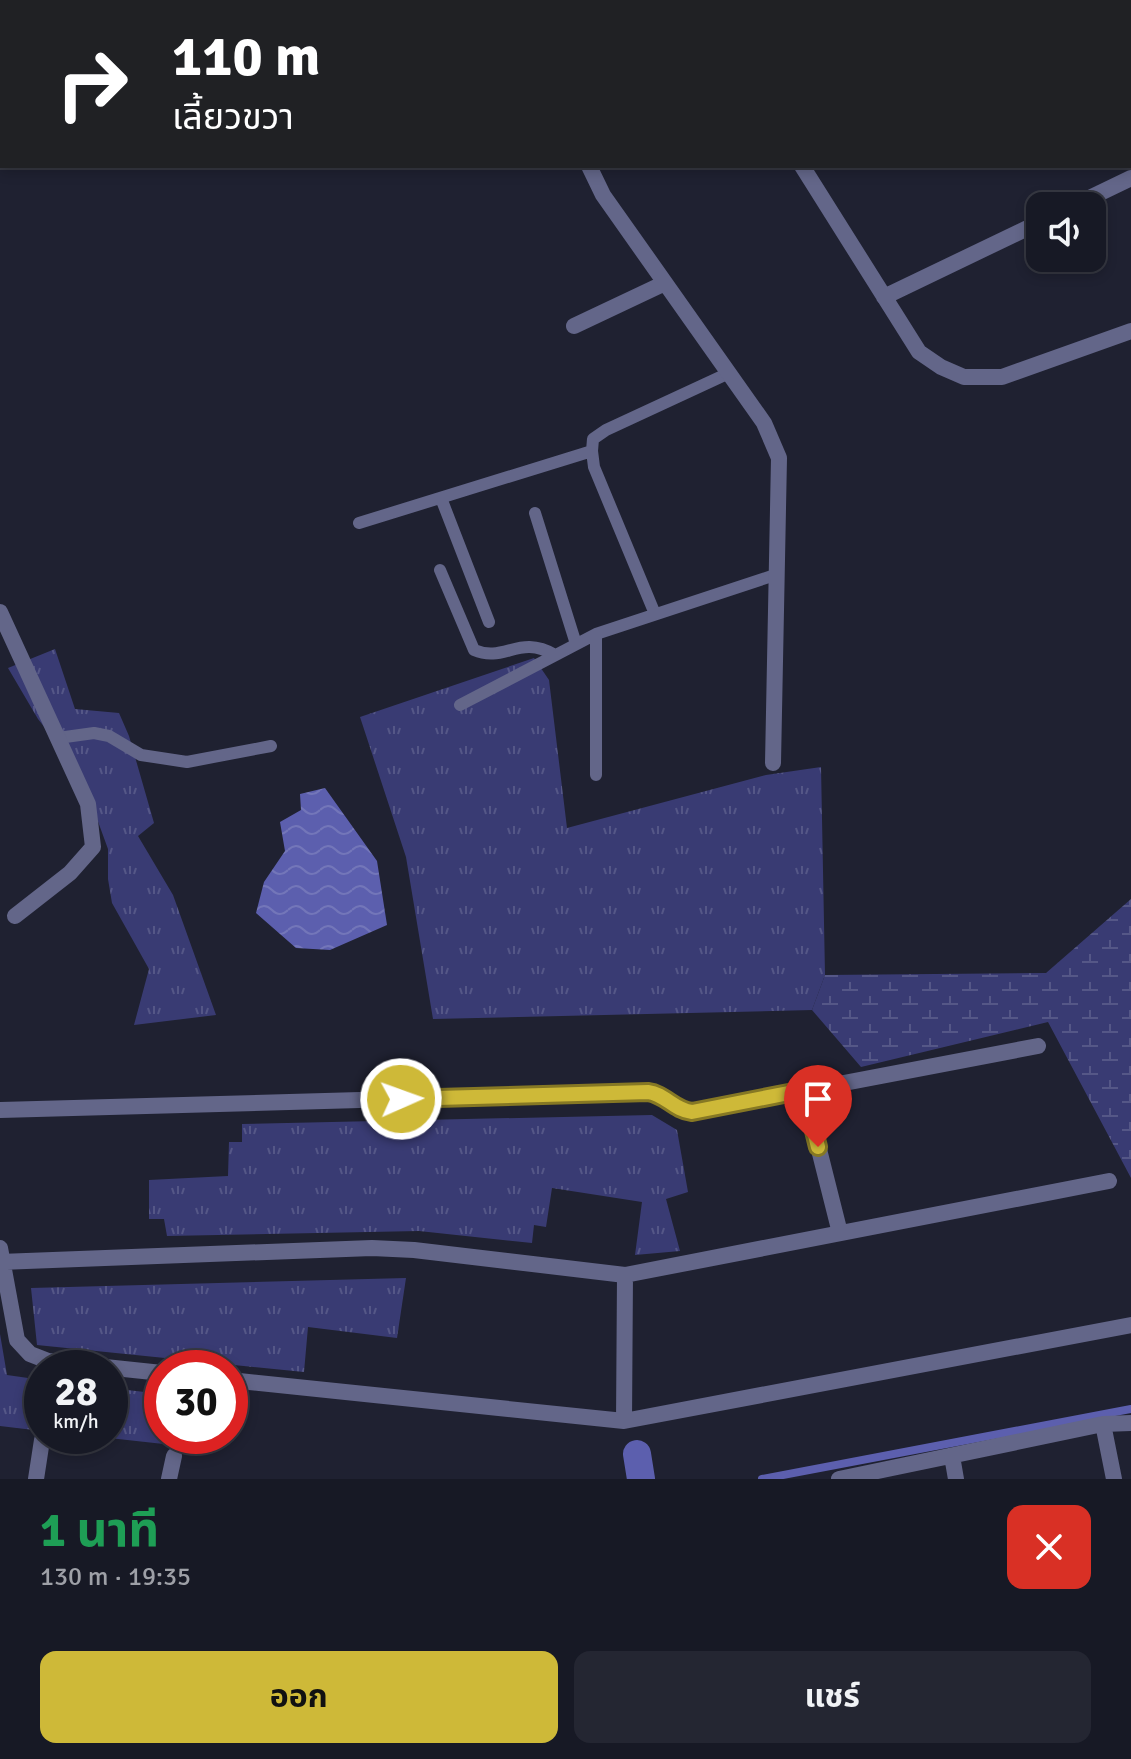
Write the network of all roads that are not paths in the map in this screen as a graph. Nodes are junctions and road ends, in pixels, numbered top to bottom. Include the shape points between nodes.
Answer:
1 (590, 168) edge
2 (803, 168) edge
3 (1131, 178) edge
4 (1102, 192) edge
5 (1026, 229) edge
6 (665, 283) junction
7 (884, 297) junction
8 (574, 326) dead end
9 (1131, 331) edge
10 (729, 373) junction
11 (592, 451) junction
12 (441, 498) junction
13 (535, 513) dead end
14 (359, 523) dead end
15 (440, 570) dead end
16 (778, 574) junction
17 (0, 612) edge
18 (655, 614) junction
19 (489, 622) dead end
20 (596, 634) junction
21 (576, 644) junction
22 (555, 655) junction
23 (460, 705) dead end
24 (58, 738) junction
25 (271, 746) dead end
26 (773, 763) dead end
27 (596, 775) dead end
28 (15, 916) dead end
29 (1038, 1046) dead end
30 (804, 1090) junction
31 (0, 1110) edge
32 (1109, 1181) dead end
33 (840, 1233) junction
34 (1, 1257) edge
35 (625, 1275) junction
36 (1131, 1325) edge
37 (144, 1371) edge
38 (248, 1382) edge
39 (624, 1421) junction
40 (1131, 1423) edge
41 (1103, 1424) junction
42 (40, 1454) edge
43 (174, 1456) dead end
44 (952, 1456) junction
45 (36, 1479) edge
46 (169, 1479) edge
47 (839, 1479) edge
48 (956, 1479) edge
49 (1114, 1479) edge

1 - 6 street
2 - 7 street
3 - 4 street
5 - 7 street
6 - 8 street
6 - 10 street
7 - 9 street via 919,352 964,377 1002,377
10 - 11 lane via 606,430 593,439
10 - 16 street via 764,423 779,458
11 - 12 lane
11 - 18 lane
12 - 14 lane
12 - 19 lane
13 - 21 lane
15 - 22 lane via 474,650 502,653 529,645
16 - 18 lane
16 - 26 street
17 - 24 street
18 - 20 lane
20 - 21 lane
20 - 27 lane
21 - 22 lane
22 - 23 lane
24 - 25 lane via 94,733 141,755 187,762
24 - 28 street via 88,804 93,847 70,873
29 - 30 street
30 - 31 street via 692,1112 648,1092
30 - 33 street
32 - 33 street
33 - 35 street
34 - 35 street via 372,1248
34 - 37 street via 17,1340 30,1354 48,1361
35 - 39 street
36 - 39 street
38 - 39 street
40 - 41 street
41 - 44 street
41 - 49 street
42 - 45 street
43 - 46 street
44 - 47 street
44 - 48 street

